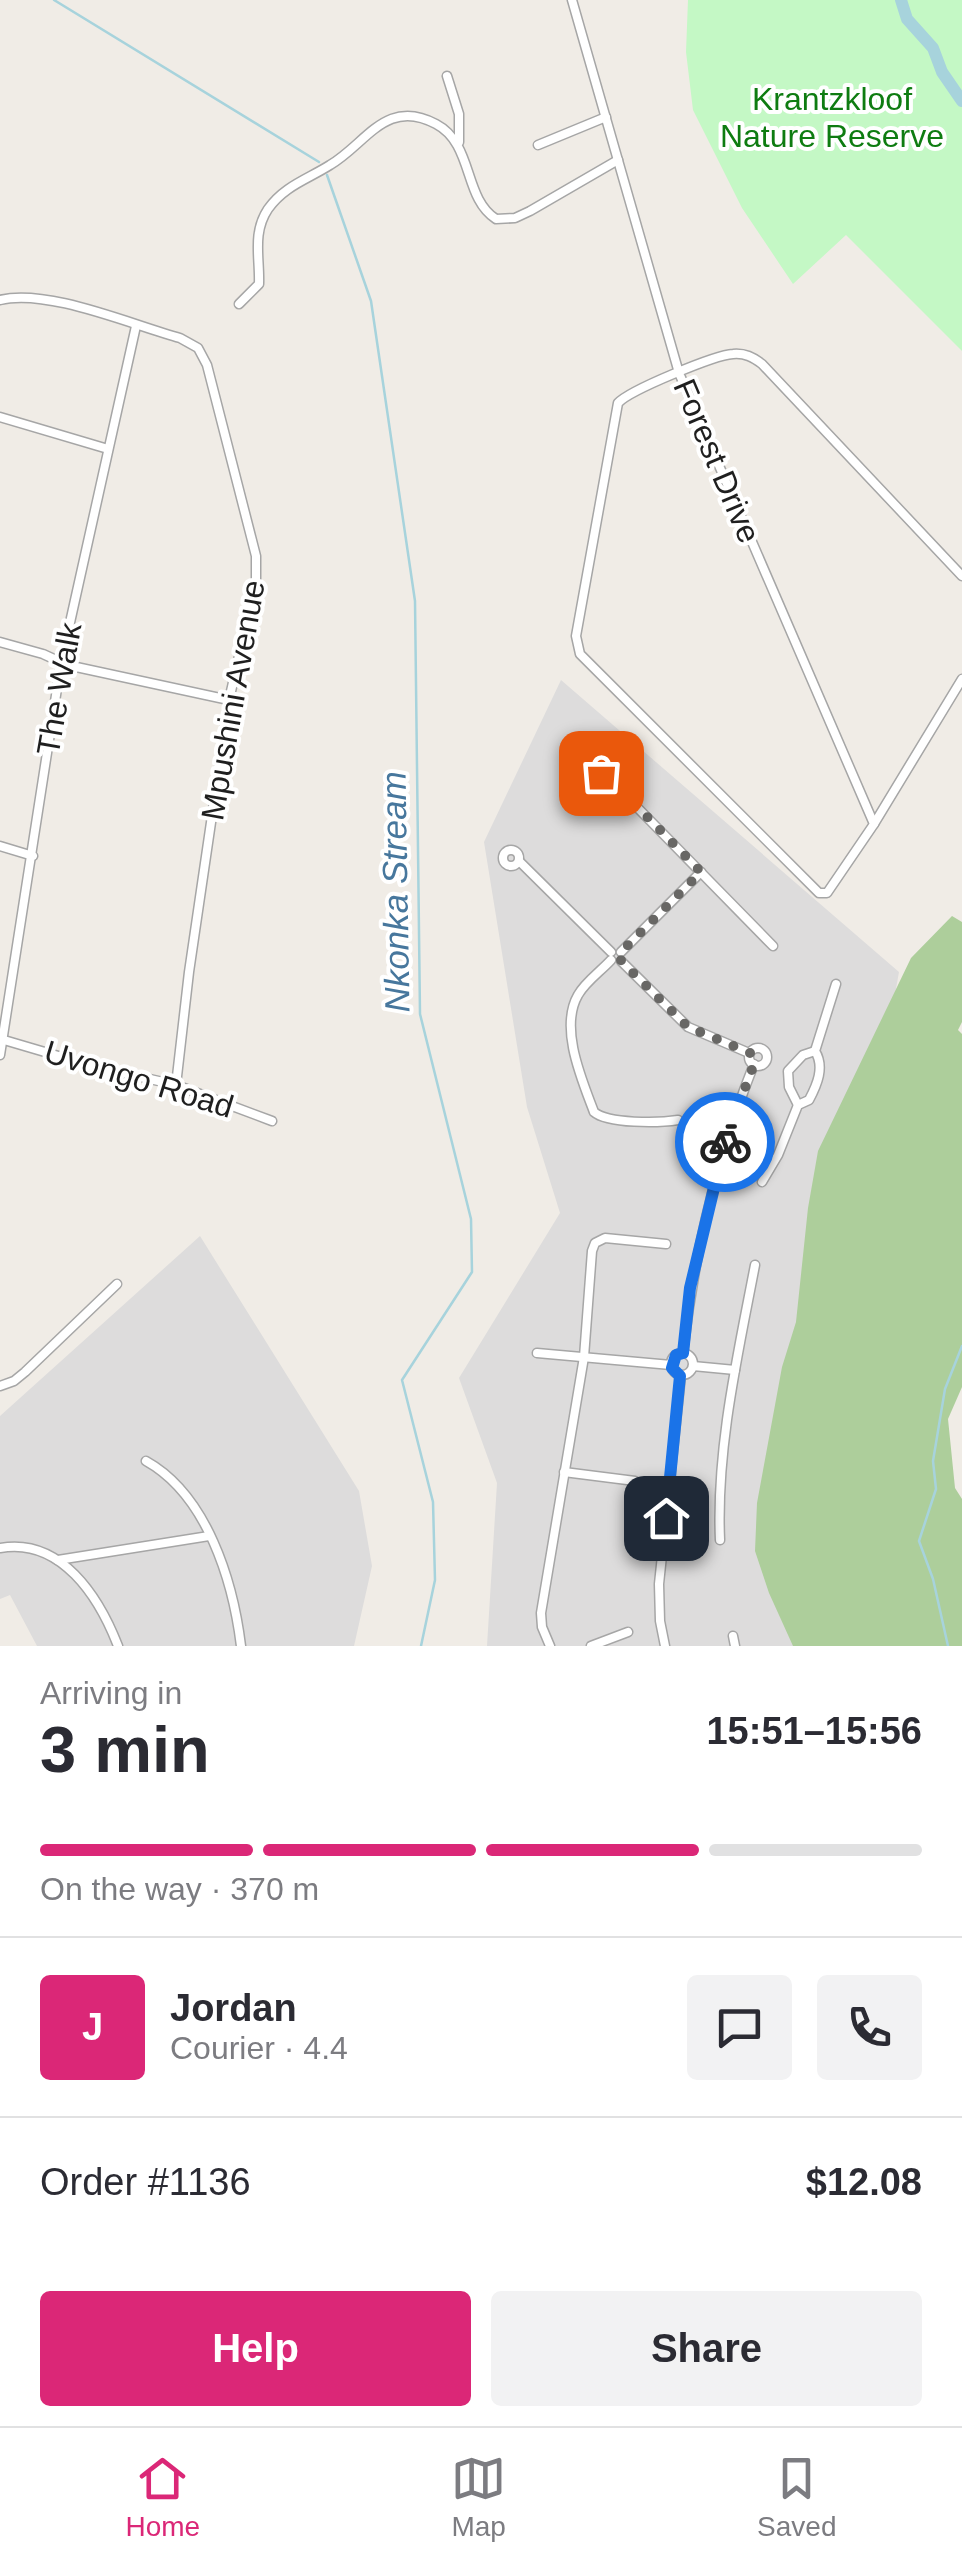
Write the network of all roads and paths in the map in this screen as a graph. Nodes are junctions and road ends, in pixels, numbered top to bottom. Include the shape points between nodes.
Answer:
1 (572, 0) edge
2 (446, 76) dead end
3 (606, 118) junction
4 (538, 145) dead end
5 (459, 146) junction
6 (618, 160) junction
7 (0, 300) edge
8 (239, 304) dead end
9 (136, 326) junction
10 (679, 373) junction
11 (0, 417) edge
12 (108, 449) junction
13 (962, 576) edge
14 (0, 642) edge
15 (61, 663) junction
16 (962, 679) edge
17 (230, 700) junction
18 (616, 780) dead end
19 (874, 824) junction
20 (0, 846) edge
21 (33, 856) junction
22 (519, 861) dead end
23 (701, 872) junction
24 (773, 946) dead end
25 (616, 956) junction
26 (836, 984) dead end
27 (2, 1040) edge
28 (815, 1052) junction
29 (750, 1053) junction
30 (0, 1055) edge
31 (766, 1060) junction
32 (754, 1064) junction
33 (788, 1071) junction
34 (176, 1085) junction
35 (798, 1104) junction
36 (678, 1120) dead end
37 (272, 1121) dead end
38 (762, 1182) dead end
39 (666, 1244) dead end
40 (755, 1265) dead end
41 (117, 1284) dead end
42 (537, 1353) dead end
43 (683, 1353) junction
44 (584, 1358) junction
45 (671, 1365) junction
46 (694, 1366) junction
47 (735, 1370) junction
48 (680, 1376) junction
49 (0, 1386) edge
50 (146, 1462) dead end
51 (564, 1472) junction
52 (635, 1482) dead end
53 (208, 1536) junction
54 (720, 1540) dead end
55 (0, 1548) edge
56 (58, 1560) junction
57 (628, 1632) dead end
58 (118, 1646) edge
59 (241, 1646) edge
60 (550, 1646) edge
61 (591, 1646) edge
62 (665, 1646) edge

1 - 3 street, Forest Drive
2 - 5 street via 459,114
3 - 4 street
3 - 6 street, Forest Drive
5 - 6 street via 481,203 496,219 530,211
5 - 8 street via 435,123 394,118 301,179 268,210 256,240 258,289
6 - 10 street, Forest Drive
7 - 9 street, Mpushini Avenue via 34,296
9 - 12 street, The Walk
9 - 17 street, Mpushini Avenue via 189,341 203,354 236,475 258,567
10 - 13 street via 728,354 746,354 762,364
10 - 19 street, Forest Drive
10 - 19 street via 624,396 614,414 576,645 823,896
11 - 12 street
12 - 15 street, The Walk
14 - 15 street
15 - 17 street
15 - 21 street, The Walk
16 - 19 street
17 - 34 street, Mpushini Avenue
18 - 23 street
20 - 21 street
21 - 27 street, The Walk
22 - 25 street
23 - 24 street
23 - 25 street
25 - 29 street via 688,1027
25 - 36 street via 574,1006 572,1048 594,1112 601,1118
26 - 28 street
27 - 30 street, The Walk
27 - 34 street, Uvongo Road
28 - 33 street
28 - 35 street via 820,1075 809,1100
29 - 31 street via 763,1050
29 - 32 street
31 - 32 street
31 - 33 street
32 - 43 street via 724,1143 690,1288
33 - 35 street
34 - 37 street, Uvongo Road
35 - 38 street
39 - 44 street via 605,1238 595,1243
40 - 47 street
41 - 49 street via 14,1382
42 - 44 street
43 - 45 street
43 - 46 street
44 - 45 street
44 - 51 street
45 - 48 street
46 - 47 street
46 - 48 street
47 - 54 street
48 - 62 street via 660,1584
50 - 53 street via 170,1475
51 - 52 street
51 - 60 street via 541,1613
53 - 56 street
53 - 59 street via 231,1587
55 - 56 street via 26,1547
56 - 58 street via 84,1584
57 - 61 street

